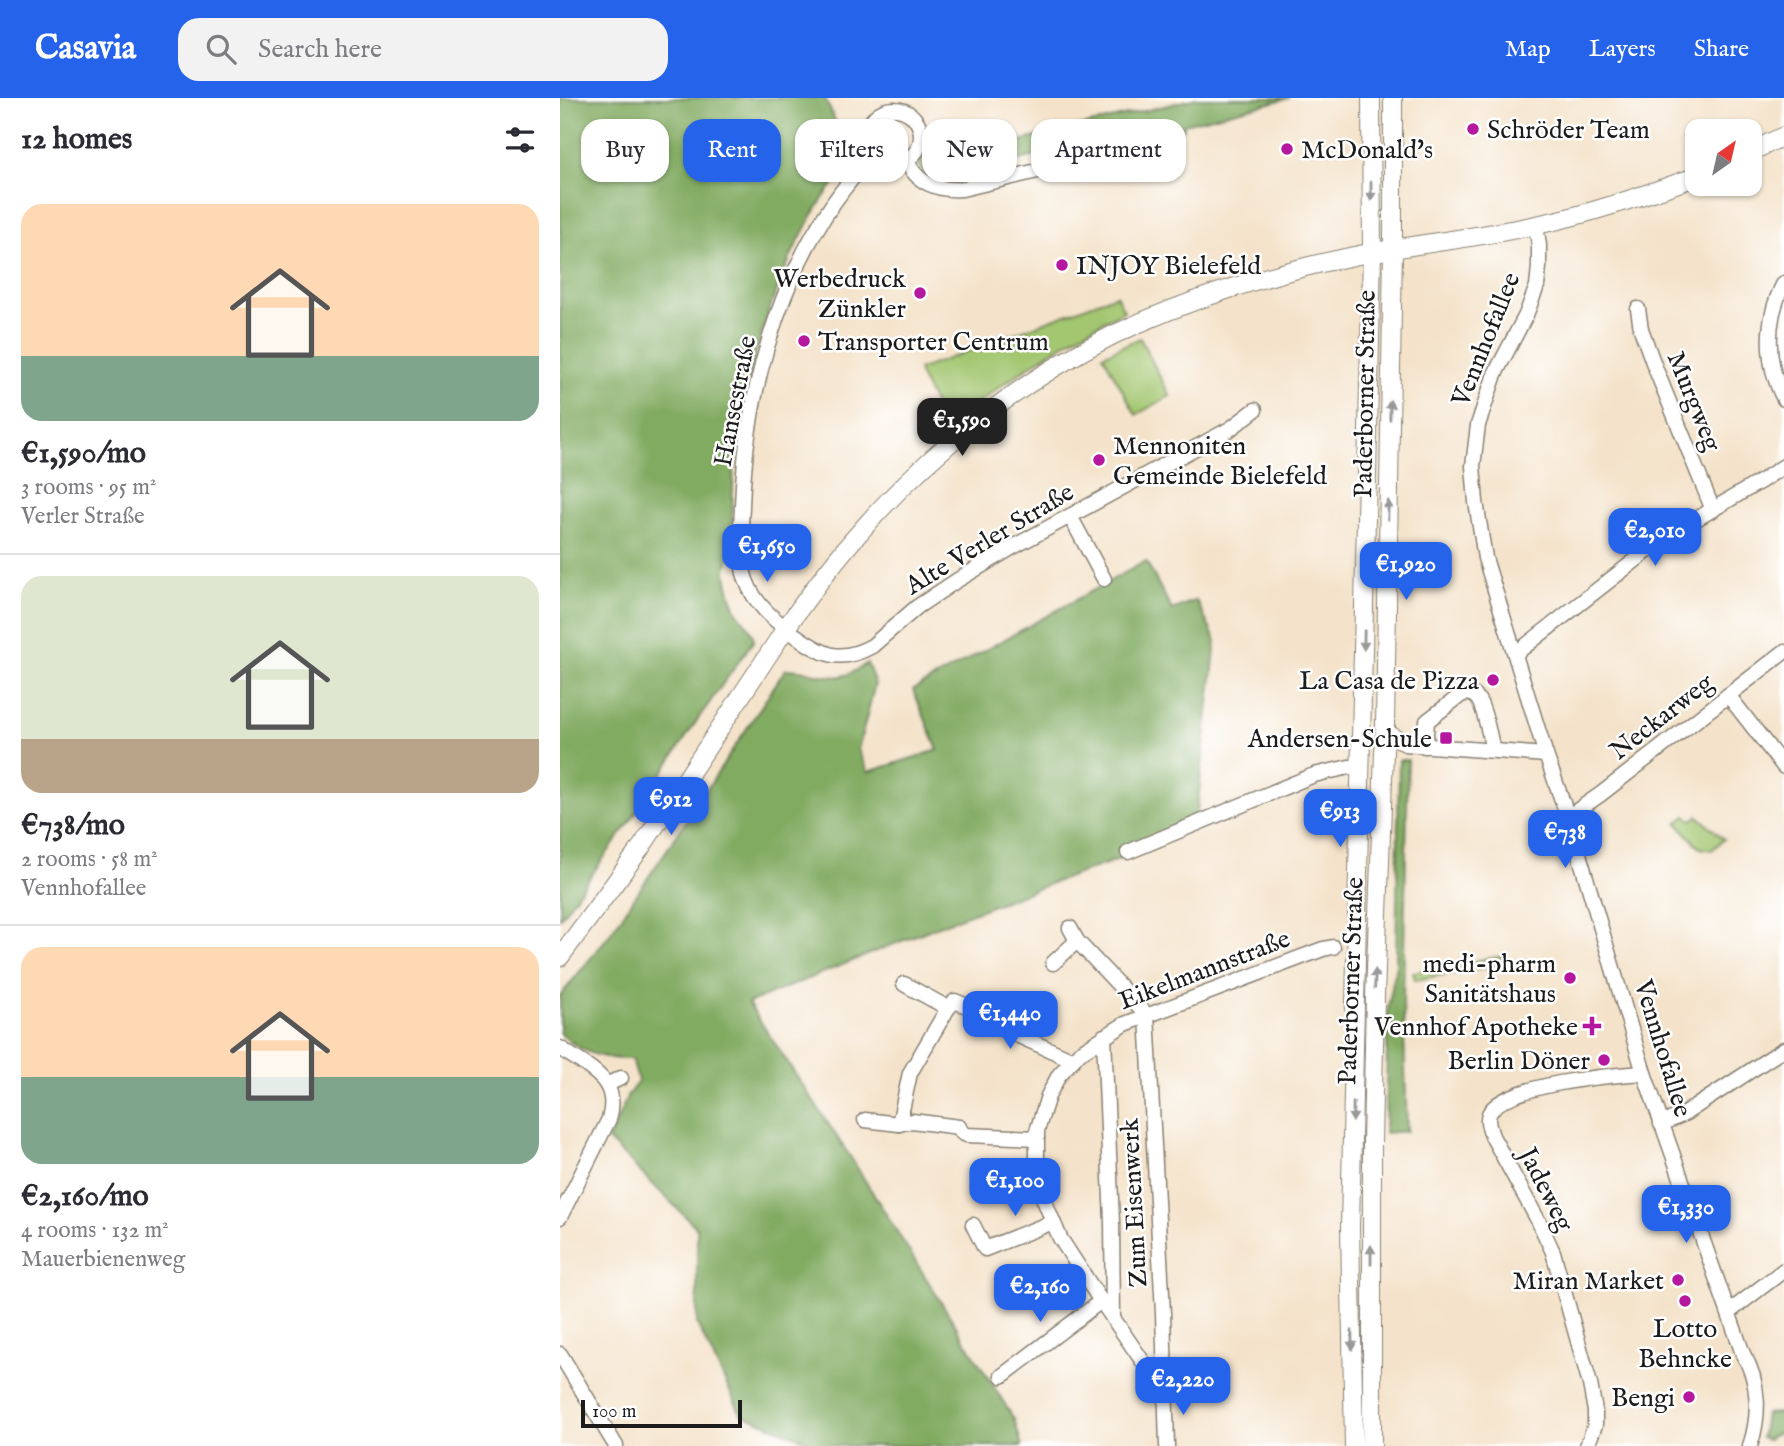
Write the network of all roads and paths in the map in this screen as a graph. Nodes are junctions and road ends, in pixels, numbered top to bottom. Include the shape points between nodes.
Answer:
1 (1371, 98) edge
2 (1393, 98) edge
3 (872, 119) edge
4 (1784, 136) edge
5 (1762, 146) edge
6 (908, 159) edge
7 (908, 162) edge
8 (1031, 173) edge
9 (1685, 181) edge
10 (848, 182) edge
11 (1536, 225) junction
12 (1393, 249) junction
13 (1372, 253) junction
14 (1784, 283) edge
15 (1638, 309) dead end
16 (1784, 399) edge
17 (1255, 410) dead end
18 (1784, 466) edge
19 (1713, 510) junction
20 (1070, 516) junction
21 (1104, 579) dead end
22 (786, 628) junction
23 (1784, 652) edge
24 (1515, 654) junction
25 (1728, 695) junction
26 (1385, 725) junction
27 (1424, 746) junction
28 (1493, 750) junction
29 (1546, 755) junction
30 (1361, 767) junction
31 (1784, 767) edge
32 (1568, 817) junction
33 (1128, 852) dead end
34 (1333, 947) dead end
35 (560, 957) edge
36 (1053, 963) dead end
37 (904, 984) dead end
38 (948, 1008) junction
39 (1147, 1015) junction
40 (1104, 1036) junction
41 (560, 1048) edge
42 (1784, 1049) edge
43 (1073, 1060) junction
44 (1644, 1073) junction
45 (865, 1120) dead end
46 (899, 1124) junction
47 (1661, 1124) junction
48 (1037, 1138) junction
49 (560, 1217) edge
50 (1054, 1222) junction
51 (973, 1225) dead end
52 (1784, 1270) edge
53 (1101, 1301) junction
54 (1729, 1312) junction
55 (1113, 1319) junction
56 (560, 1354) edge
57 (1743, 1354) junction
58 (1002, 1376) dead end
59 (1165, 1390) junction
60 (616, 1446) edge
61 (1167, 1446) edge
62 (1354, 1446) edge
63 (1372, 1446) edge
64 (1587, 1446) edge
65 (1740, 1446) edge
66 (1749, 1446) edge

1 -> 13 main road, Paderborner Straße
2 - 12 main road, Paderborner Straße
3 - 6 street via 896,108 913,116 921,141
4 - 5 main road
7 - 8 street via 914,175 952,190
9 - 11 main road via 1620,204
10 - 22 street, Hansestraße via 807,248 789,288 752,407 743,486 742,568 754,597
11 - 12 main road
11 - 24 street, Vennhofallee via 1537,286 1485,398 1473,466 1485,558
12 - 13 main road
26 -> 12 main road, Paderborner Straße
13 - 22 main road via 1236,287 1181,306 1076,355 945,447 876,513
13 -> 30 main road, Paderborner Straße
14 - 16 street via 1772,312 1770,333 1773,371
15 - 19 street, Murgweg via 1654,365
17 - 20 street, Alte Verler Straße via 1230,429
18 - 19 street
19 - 24 street via 1664,538
20 - 21 street
20 - 22 street, Alte Verler Straße via 934,595 861,652 827,654
22 - 35 main road via 648,837
23 - 25 street, Neckarweg
24 - 29 street, Vennhofallee
25 - 31 street
25 - 32 street, Neckarweg
26 - 27 street via 1405,744
63 -> 26 main road, Paderborner Straße via 1371,1143
27 - 28 street
27 - 28 street via 1430,718 1465,693 1478,699
28 - 29 street
29 - 32 street, Vennhofallee
30 - 33 street via 1314,775
30 -> 62 main road, Paderborner Straße via 1350,1227
32 - 44 street, Vennhofallee
34 - 39 street, Eikelmannstraße
36 - 39 street via 1073,935
37 - 38 street
38 - 43 street via 955,1001 1002,1020 1001,1028
38 - 46 street via 910,1073
39 - 40 street, Eikelmannstraße
39 - 59 street, Zum Eisenwerk
40 - 43 street, Eikelmannstraße
40 - 55 street
41 - 49 street via 615,1081 609,1119
42 - 47 street
43 - 48 street, Eikelmannstraße via 1048,1096
44 - 47 street, Vennhofallee
44 - 64 street, Jadeweg via 1546,1086 1508,1098 1489,1114 1492,1136 1553,1252 1595,1411
45 - 46 street
46 - 48 street via 912,1121 959,1127 967,1135
47 - 54 street, Vennhofallee
48 - 50 street, Eikelmannstraße via 1044,1200
50 - 51 street via 985,1249
50 - 53 street, Eikelmannstraße
52 - 54 street
53 - 55 street, Eikelmannstraße
53 - 58 street
54 - 57 street, Vennhofallee
55 - 59 street, Eikelmannstraße
56 - 60 street
57 - 65 street via 1748,1406
57 - 66 street via 1751,1367 1757,1406
59 - 61 street

